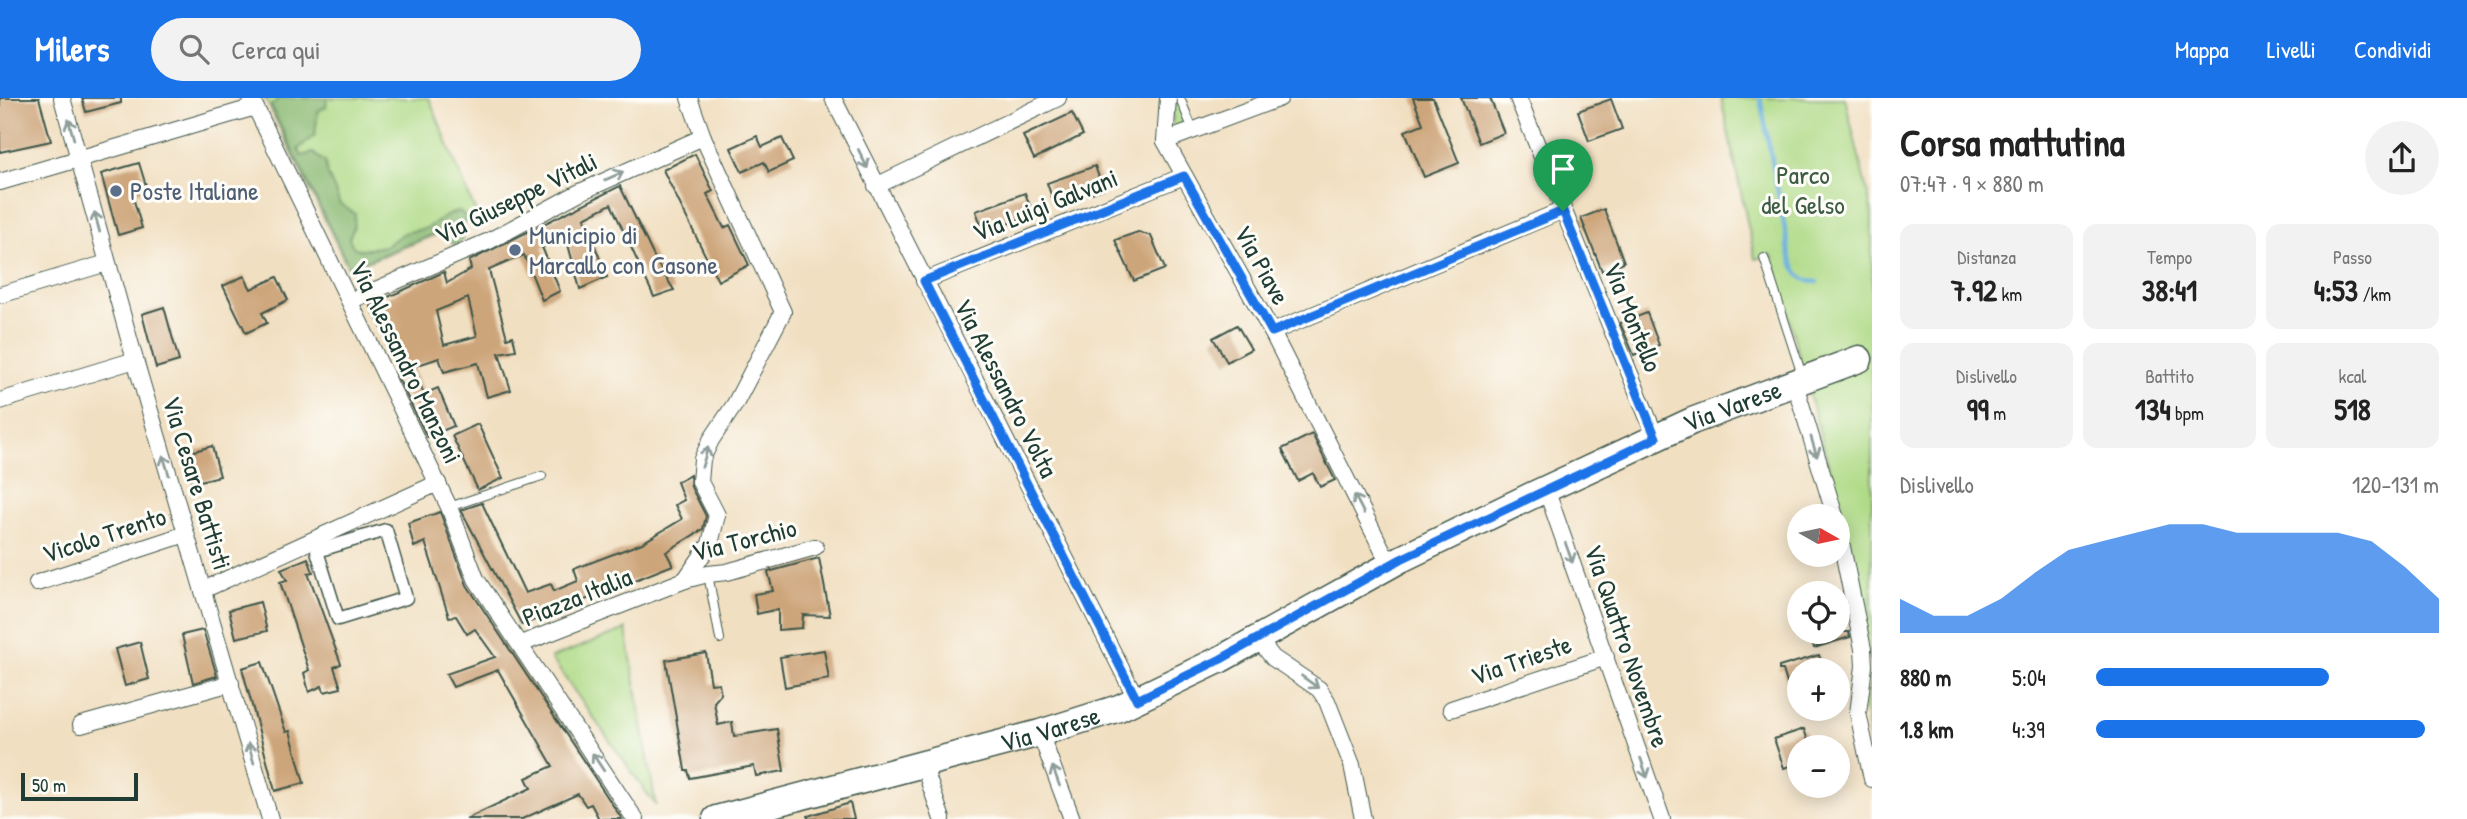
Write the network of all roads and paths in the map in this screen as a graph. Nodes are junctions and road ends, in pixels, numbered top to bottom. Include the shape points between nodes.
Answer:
1 (62, 98) edge
2 (689, 98) edge
3 (833, 98) edge
4 (1058, 98) edge
5 (1168, 98) edge
6 (1180, 98) edge
7 (1280, 98) edge
8 (1518, 98) edge
9 (253, 103) edge
10 (1193, 130) junction
11 (703, 137) junction
12 (1165, 141) junction
13 (80, 160) junction
14 (1184, 176) junction
15 (0, 182) edge
16 (876, 186) junction
17 (1563, 211) junction
18 (1764, 258) dead end
19 (107, 262) junction
20 (924, 281) junction
21 (0, 295) edge
22 (350, 301) junction
23 (1272, 332) junction
24 (1858, 359) dead end
25 (135, 360) junction
26 (1799, 380) junction
27 (0, 401) edge
28 (1656, 438) junction
29 (541, 476) dead end
30 (438, 483) junction
31 (1546, 489) junction
32 (1832, 504) edge
33 (449, 507) junction
34 (186, 534) junction
35 (815, 547) dead end
36 (317, 551) joint
37 (1390, 565) junction
38 (1846, 567) edge
39 (708, 574) junction
40 (685, 580) junction
41 (37, 583) dead end
42 (203, 590) junction
43 (720, 639) dead end
44 (1258, 639) junction
45 (521, 644) junction
46 (1606, 657) junction
47 (231, 683) junction
48 (1137, 700) junction
49 (1451, 709) dead end
50 (81, 725) dead end
51 (1040, 733) junction
52 (923, 764) junction
53 (1872, 779) edge
54 (270, 819) edge
55 (635, 819) edge
56 (716, 819) edge
57 (942, 819) edge
58 (1072, 819) edge
59 (1363, 819) edge
60 (1662, 819) edge

13 -> 1 street, Via Cesare Battisti
2 - 11 street
3 -> 16 street, Via Alessandro Volta
4 - 16 street
5 - 12 street
6 - 10 lane
7 - 10 street
8 - 17 street, Via Montello
9 - 13 street
9 - 22 street, Via Alessandro Manzoni
10 - 12 street
22 -> 11 street, Via Giuseppe Vitali via 489,242 578,192
40 -> 11 street via 710,544 717,515 700,482 702,459 783,312
12 - 14 street, Via Piave
13 - 15 street
19 -> 13 street, Via Cesare Battisti
14 - 20 street, Via Luigi Galvani
14 - 23 street, Via Piave
16 - 20 street, Via Alessandro Volta
17 - 23 street
17 - 28 street, Via Montello
18 - 26 lane
19 - 21 street
19 - 25 street, Via Cesare Battisti
20 - 48 street, Via Alessandro Volta
22 - 30 street, Via Alessandro Manzoni
37 -> 23 street, Via Piave
24 - 26 main road, Via Varese
25 - 27 street
34 -> 25 street, Via Cesare Battisti
26 - 28 main road, Via Varese
26 -> 32 street
28 - 31 main road, Via Varese
29 - 33 lane
30 - 33 street, Via Alessandro Manzoni
30 - 42 street
31 - 37 main road, Via Varese
31 -> 46 street, Via Quattro Novembre
33 - 45 street, Via Alessandro Manzoni via 476,579
34 - 41 street, Vicolo Trento
34 - 42 street, Via Cesare Battisti
35 - 39 street, Via Torchio
36 - 36 street via 386,530 406,598 338,619
37 - 44 main road, Via Varese
38 - 53 street via 1863,649 1858,713
39 - 40 street, Via Torchio
39 - 43 lane
40 - 45 street, Piazza Italia
42 - 47 street, Via Cesare Battisti
44 - 48 main road, Via Varese
44 -> 59 street via 1273,658 1323,695 1352,765
55 -> 45 street, Piazza Italia
46 - 49 street, Via Trieste
46 -> 60 street, Via Quattro Novembre
47 - 50 street
54 -> 47 street, Via Cesare Battisti
48 - 51 main road, Via Varese
51 - 52 main road, Via Varese
58 -> 51 street
52 - 56 main road, Via Varese
52 - 57 street

